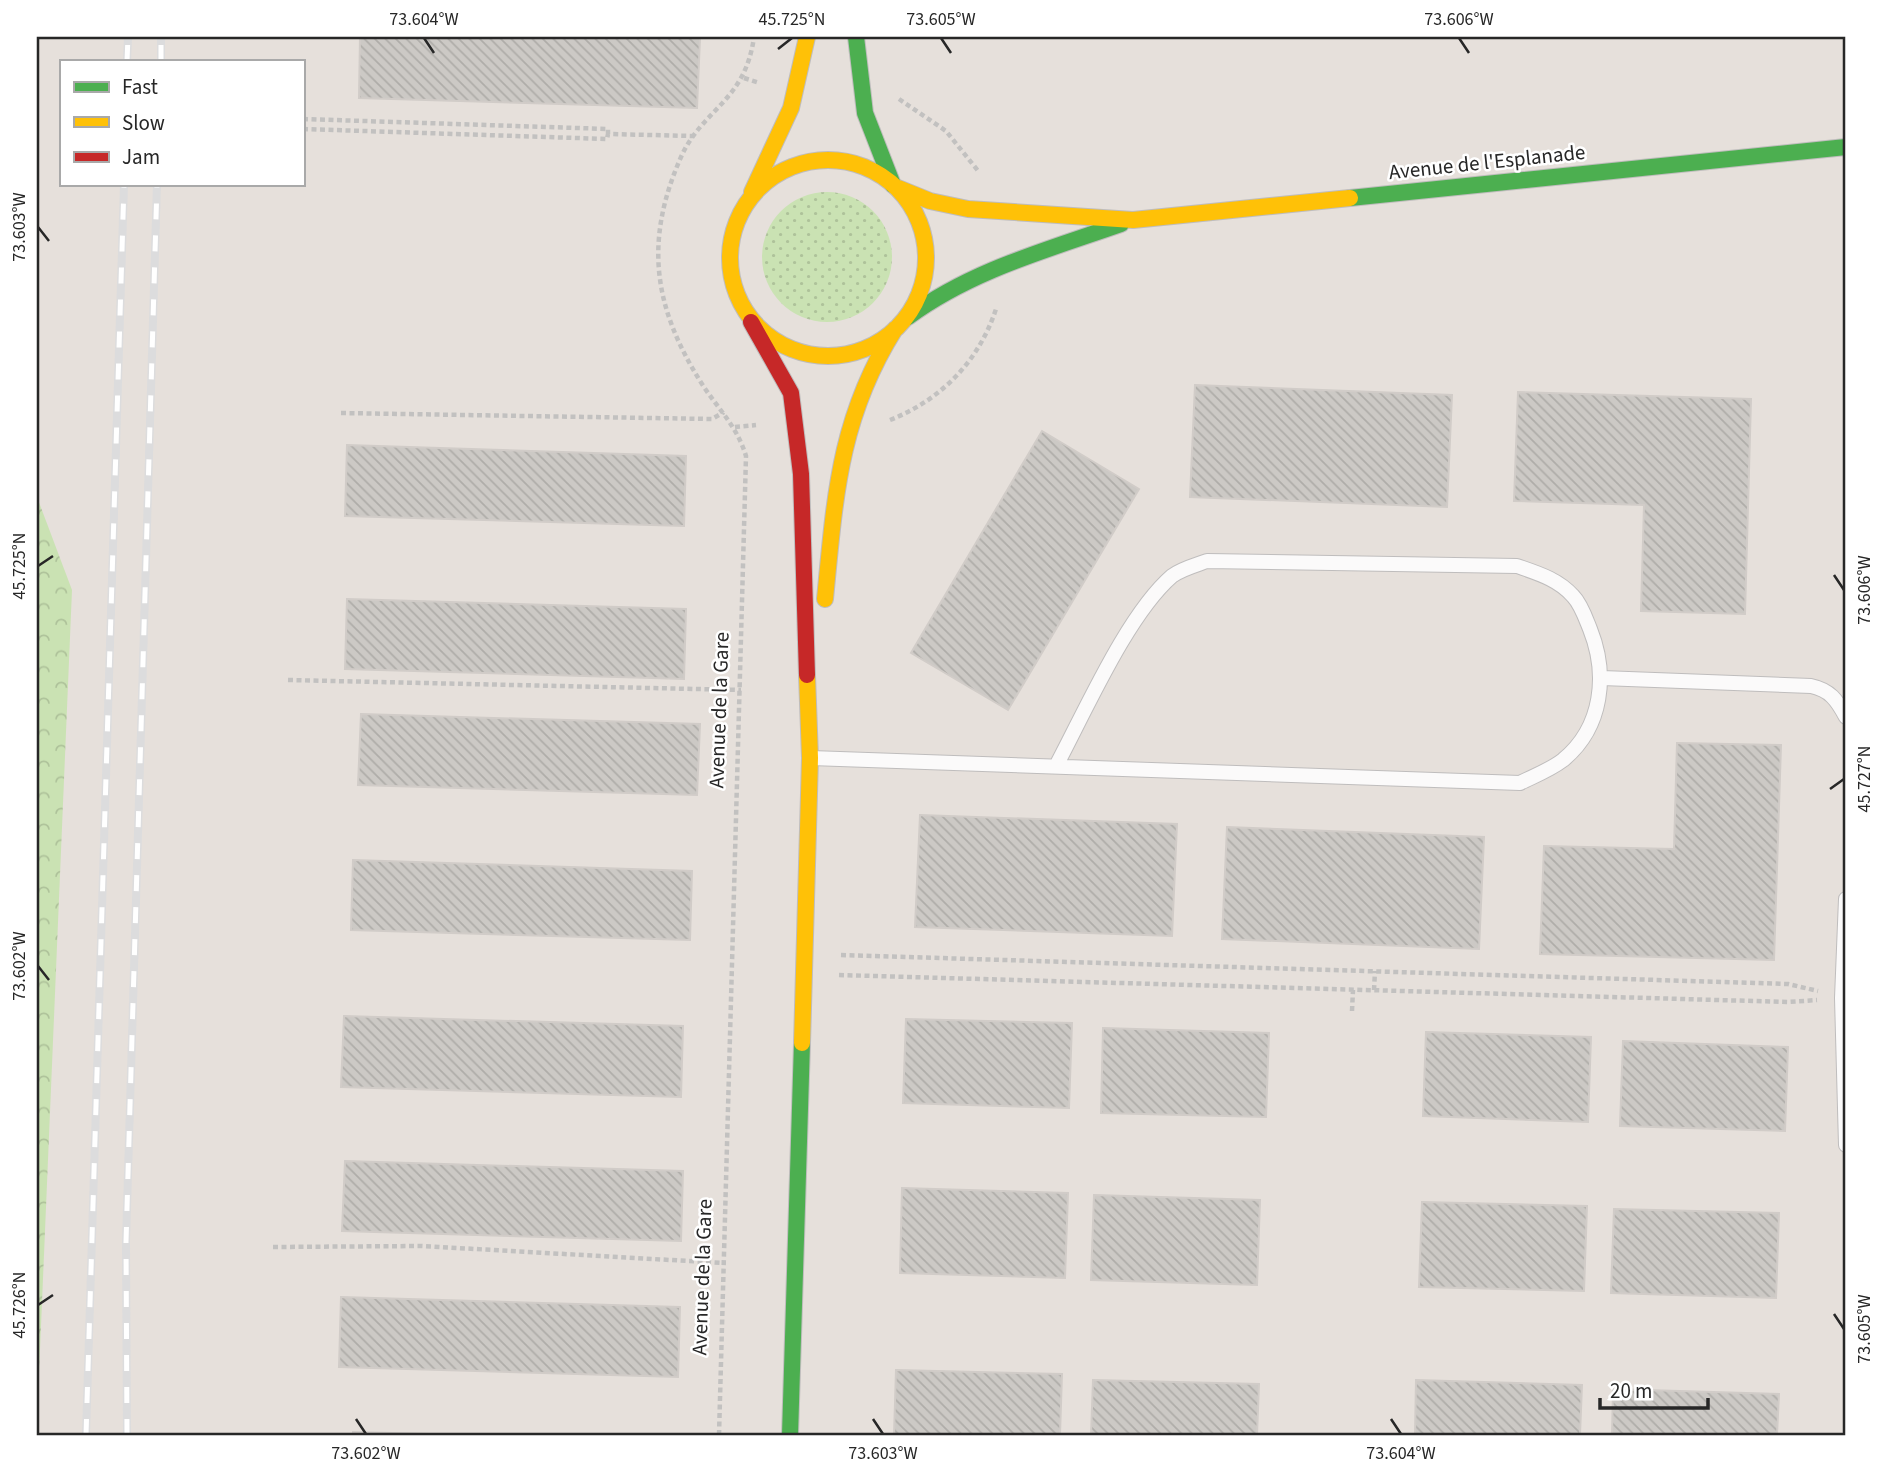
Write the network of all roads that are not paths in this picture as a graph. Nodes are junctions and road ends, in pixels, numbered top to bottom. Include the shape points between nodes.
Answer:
1 (807, 37) edge
2 (856, 37) edge
3 (1846, 147) edge
4 (896, 186) junction
5 (740, 220) junction
6 (1133, 220) junction
7 (751, 322) junction
8 (901, 322) junction
9 (1602, 678) junction
10 (1846, 717) edge
11 (810, 758) junction
12 (1056, 766) junction
13 (1846, 899) edge
14 (1846, 1145) edge
15 (790, 1435) edge

1 - 5 street via 788,117
2 - 4 street via 865,120
3 - 6 street, Avenue de l'Esplanade
4 - 5 street via 852,162 814,161 775,178
4 - 6 street, Avenue de l'Esplanade via 930,201 968,209
4 - 8 street via 916,218 926,260 924,281
5 - 7 street via 731,270
6 - 8 street, Avenue de l'Esplanade via 973,276
7 - 8 street via 790,349 826,357 867,347
7 - 11 street via 785,377 794,410 802,474
8 - 11 street via 857,394 847,424 838,471
9 - 10 lane via 1811,686 1835,697
9 - 12 lane via 1596,713 1579,743 1563,760 1520,783
9 - 12 lane via 1598,650 1574,596 1550,578 1517,566 1207,561 1175,574 1151,597
11 - 12 lane
11 - 15 street
13 - 14 lane via 1842,998

